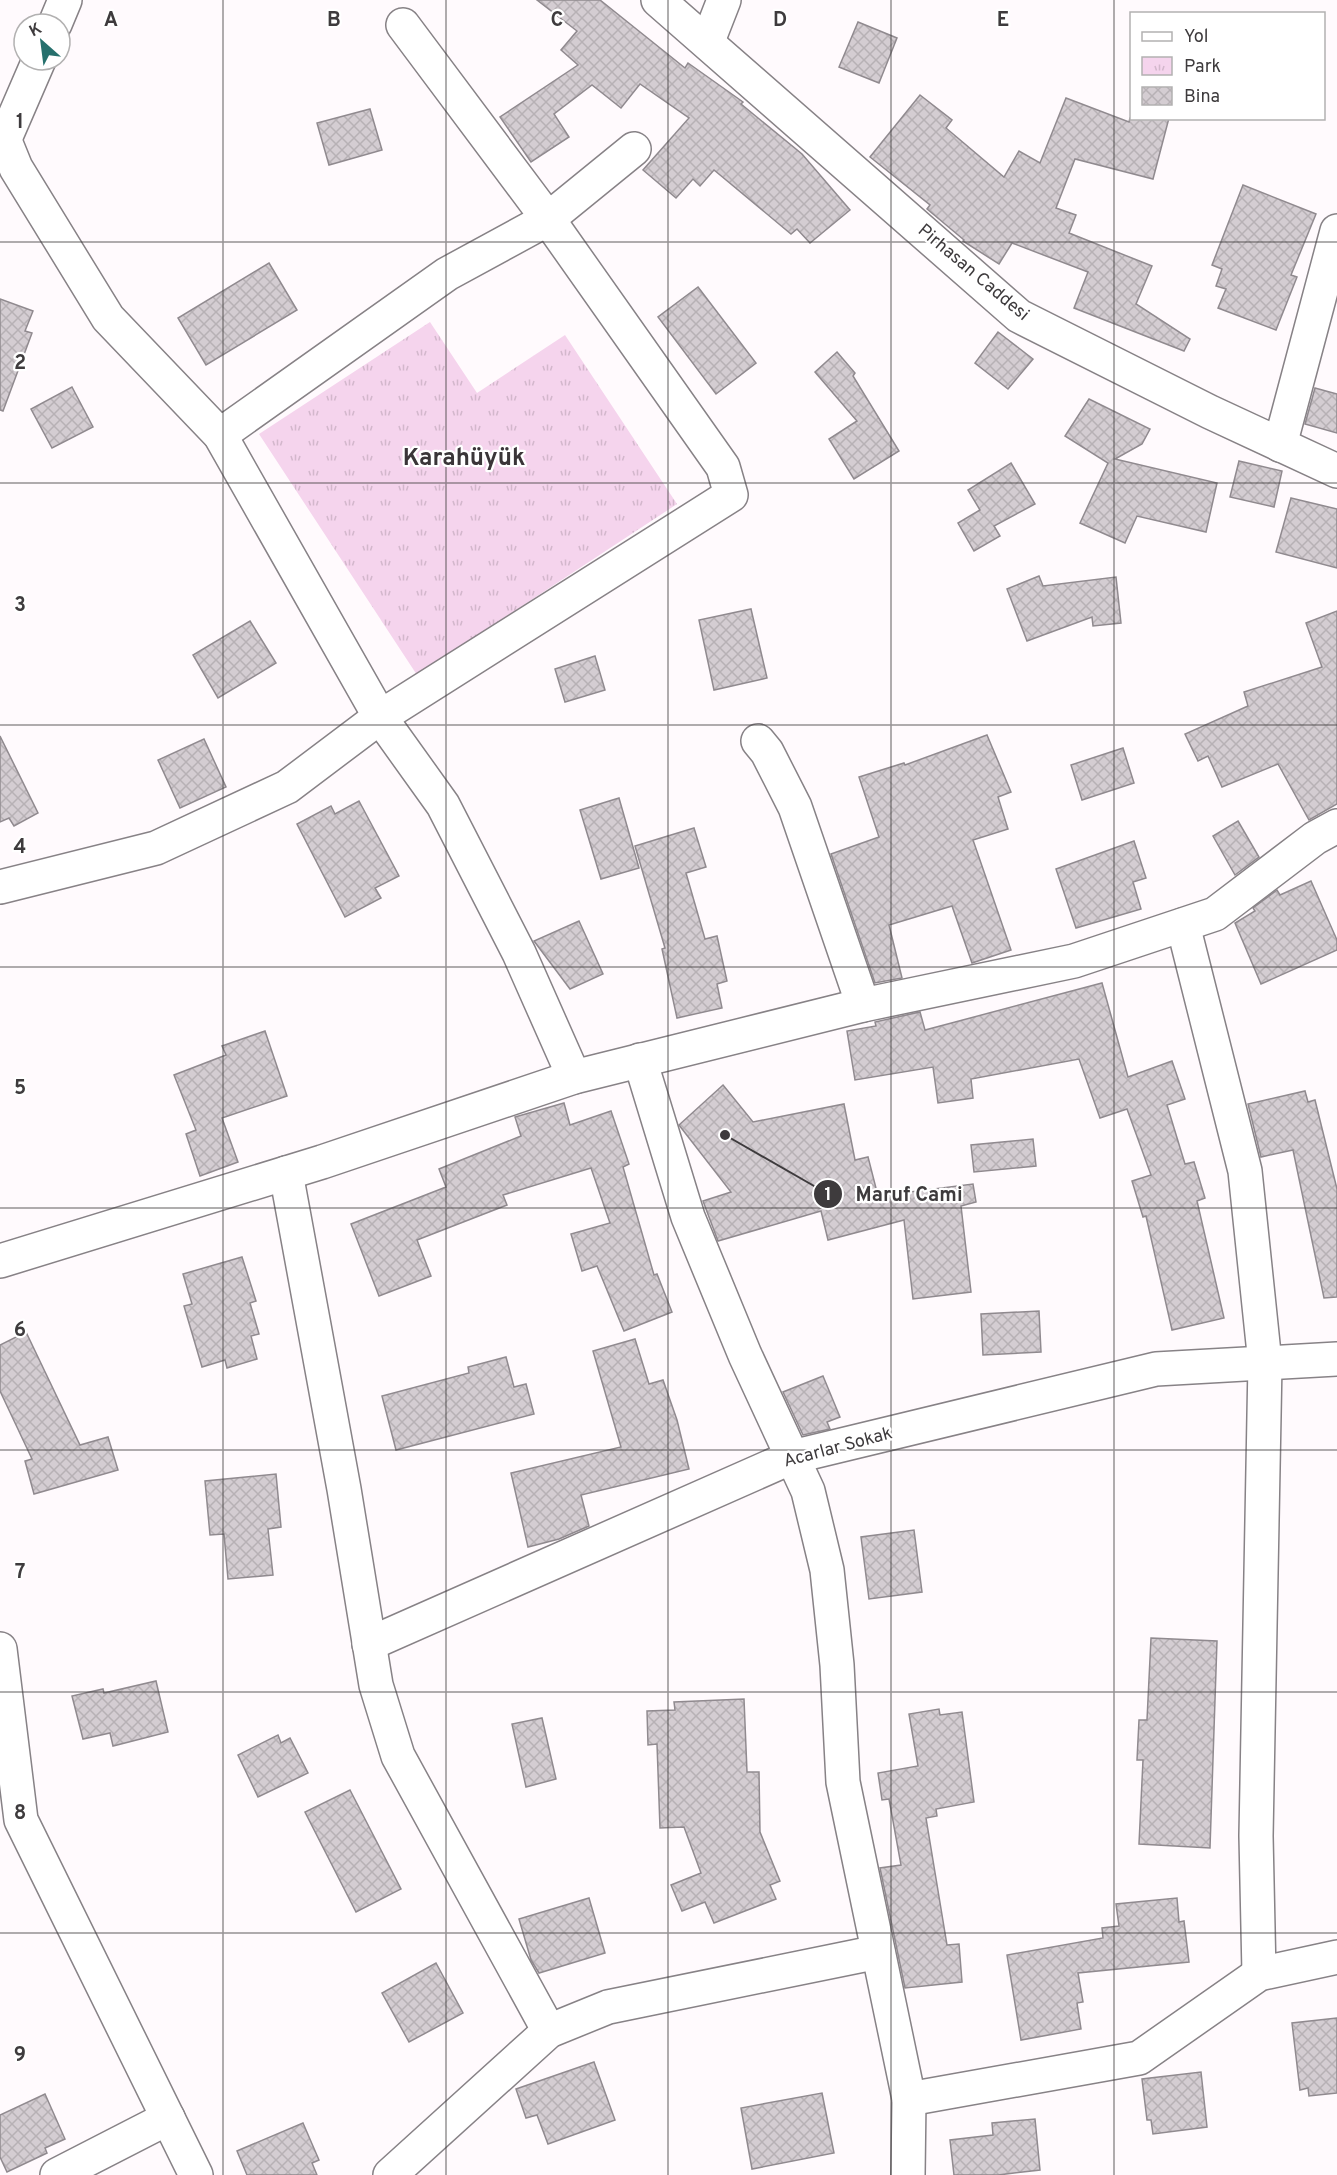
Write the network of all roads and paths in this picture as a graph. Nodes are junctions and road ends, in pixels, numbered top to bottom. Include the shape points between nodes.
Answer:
1 (658, 0) edge
2 (724, 0) edge
3 (403, 25) dead end
4 (708, 41) junction
5 (34, 72) edge
6 (2, 145) edge
7 (634, 149) dead end
8 (548, 219) junction
9 (1337, 231) edge
10 (220, 435) junction
11 (1280, 445) junction
12 (1337, 471) edge
13 (380, 717) junction
14 (758, 741) dead end
15 (1337, 826) edge
16 (0, 887) edge
17 (1183, 925) junction
18 (863, 1005) junction
19 (640, 1060) junction
20 (574, 1077) junction
21 (286, 1173) junction
22 (0, 1261) edge
23 (1337, 1359) edge
24 (1265, 1363) junction
25 (792, 1457) junction
26 (369, 1644) junction
27 (0, 1649) edge
28 (11, 1823) edge
29 (878, 1952) junction
30 (1337, 1957) edge
31 (1259, 1974) junction
32 (549, 2031) junction
33 (909, 2099) junction
34 (168, 2118) junction
35 (57, 2175) edge
36 (196, 2175) edge
37 (390, 2175) edge
38 (908, 2175) edge

1 - 4 street, Pirhasan Caddesi
2 - 4 street
3 - 8 street
4 - 11 street, Pirhasan Caddesi via 1019,316
5 - 6 street
6 - 10 street via 108,318
7 - 8 street
8 - 10 street via 447,274
8 - 13 street via 723,467 731,495
9 - 11 street
10 - 13 street
11 - 12 street, Pirhasan Caddesi
13 - 16 street via 287,787 156,848
13 - 20 street via 443,805 519,953
14 - 18 street via 795,807
15 - 17 street via 1215,914
17 - 18 street via 1074,961
17 - 24 street via 1245,1171
18 - 19 street
19 - 20 street
19 - 25 street via 688,1217 744,1355
20 - 21 street
21 - 22 street
21 - 26 street
23 - 24 street, Acarlar Sokak
24 - 25 street, Acarlar Sokak via 1156,1369
24 - 31 street via 1256,1836
25 - 26 street, Acarlar Sokak
25 - 29 street via 808,1491 827,1570 843,1782
26 - 32 street via 376,1685 398,1756
27 - 28 street
28 - 34 street
29 - 32 street via 608,2007
29 - 33 street
30 - 31 street
31 - 33 street via 1139,2058
32 - 37 street
33 - 38 street
34 - 35 street
34 - 36 street

